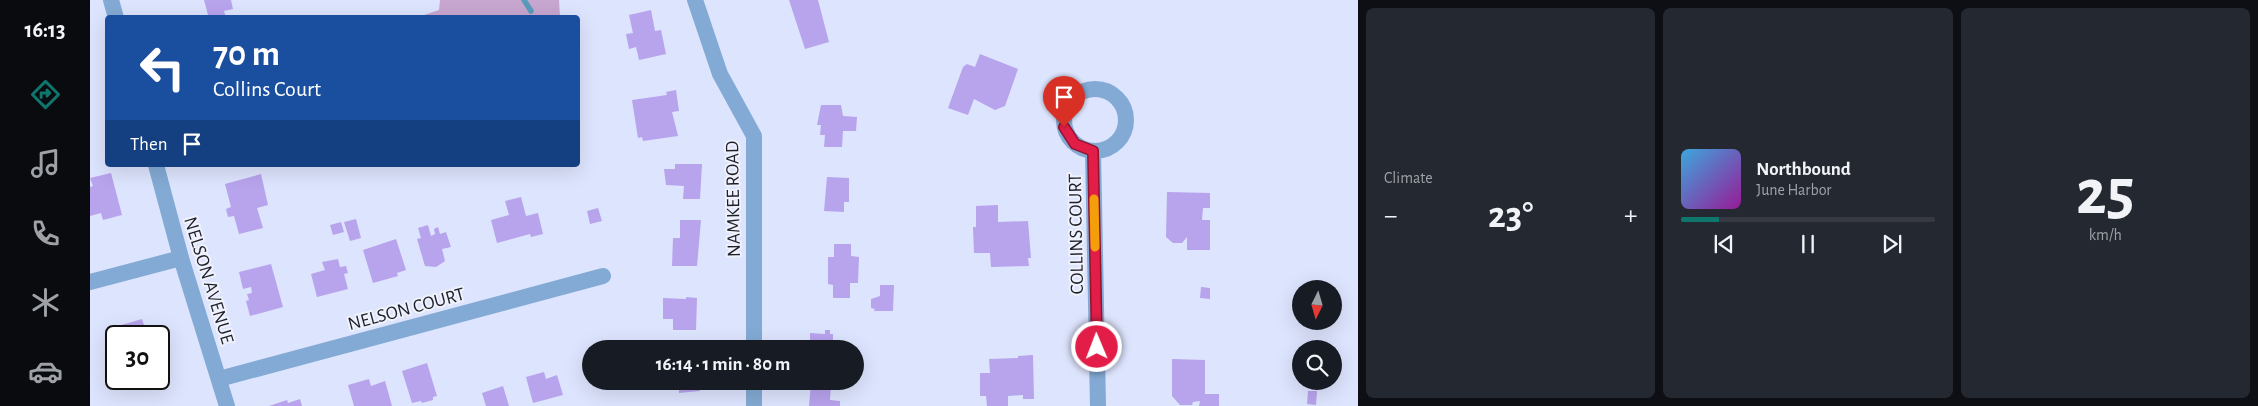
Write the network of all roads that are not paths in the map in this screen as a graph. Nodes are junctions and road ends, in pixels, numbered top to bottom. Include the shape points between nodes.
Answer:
1 (111, 0) edge
2 (694, 0) edge
3 (115, 15) edge
4 (1093, 151) dead end
5 (157, 167) edge
6 (181, 258) junction
7 (603, 276) dead end
8 (90, 282) edge
9 (754, 340) edge
10 (220, 379) junction
11 (754, 390) edge
12 (227, 406) edge
13 (754, 406) edge
14 (1098, 406) edge

1 - 3 street
2 - 9 street, NAMKEE ROAD via 720,74 754,136
4 - 14 street, COLLINS COURT
5 - 6 street, NELSON AVENUE
6 - 8 street
6 - 10 street, NELSON AVENUE
7 - 10 street, NELSON COURT
10 - 12 street, NELSON AVENUE
11 - 13 street

